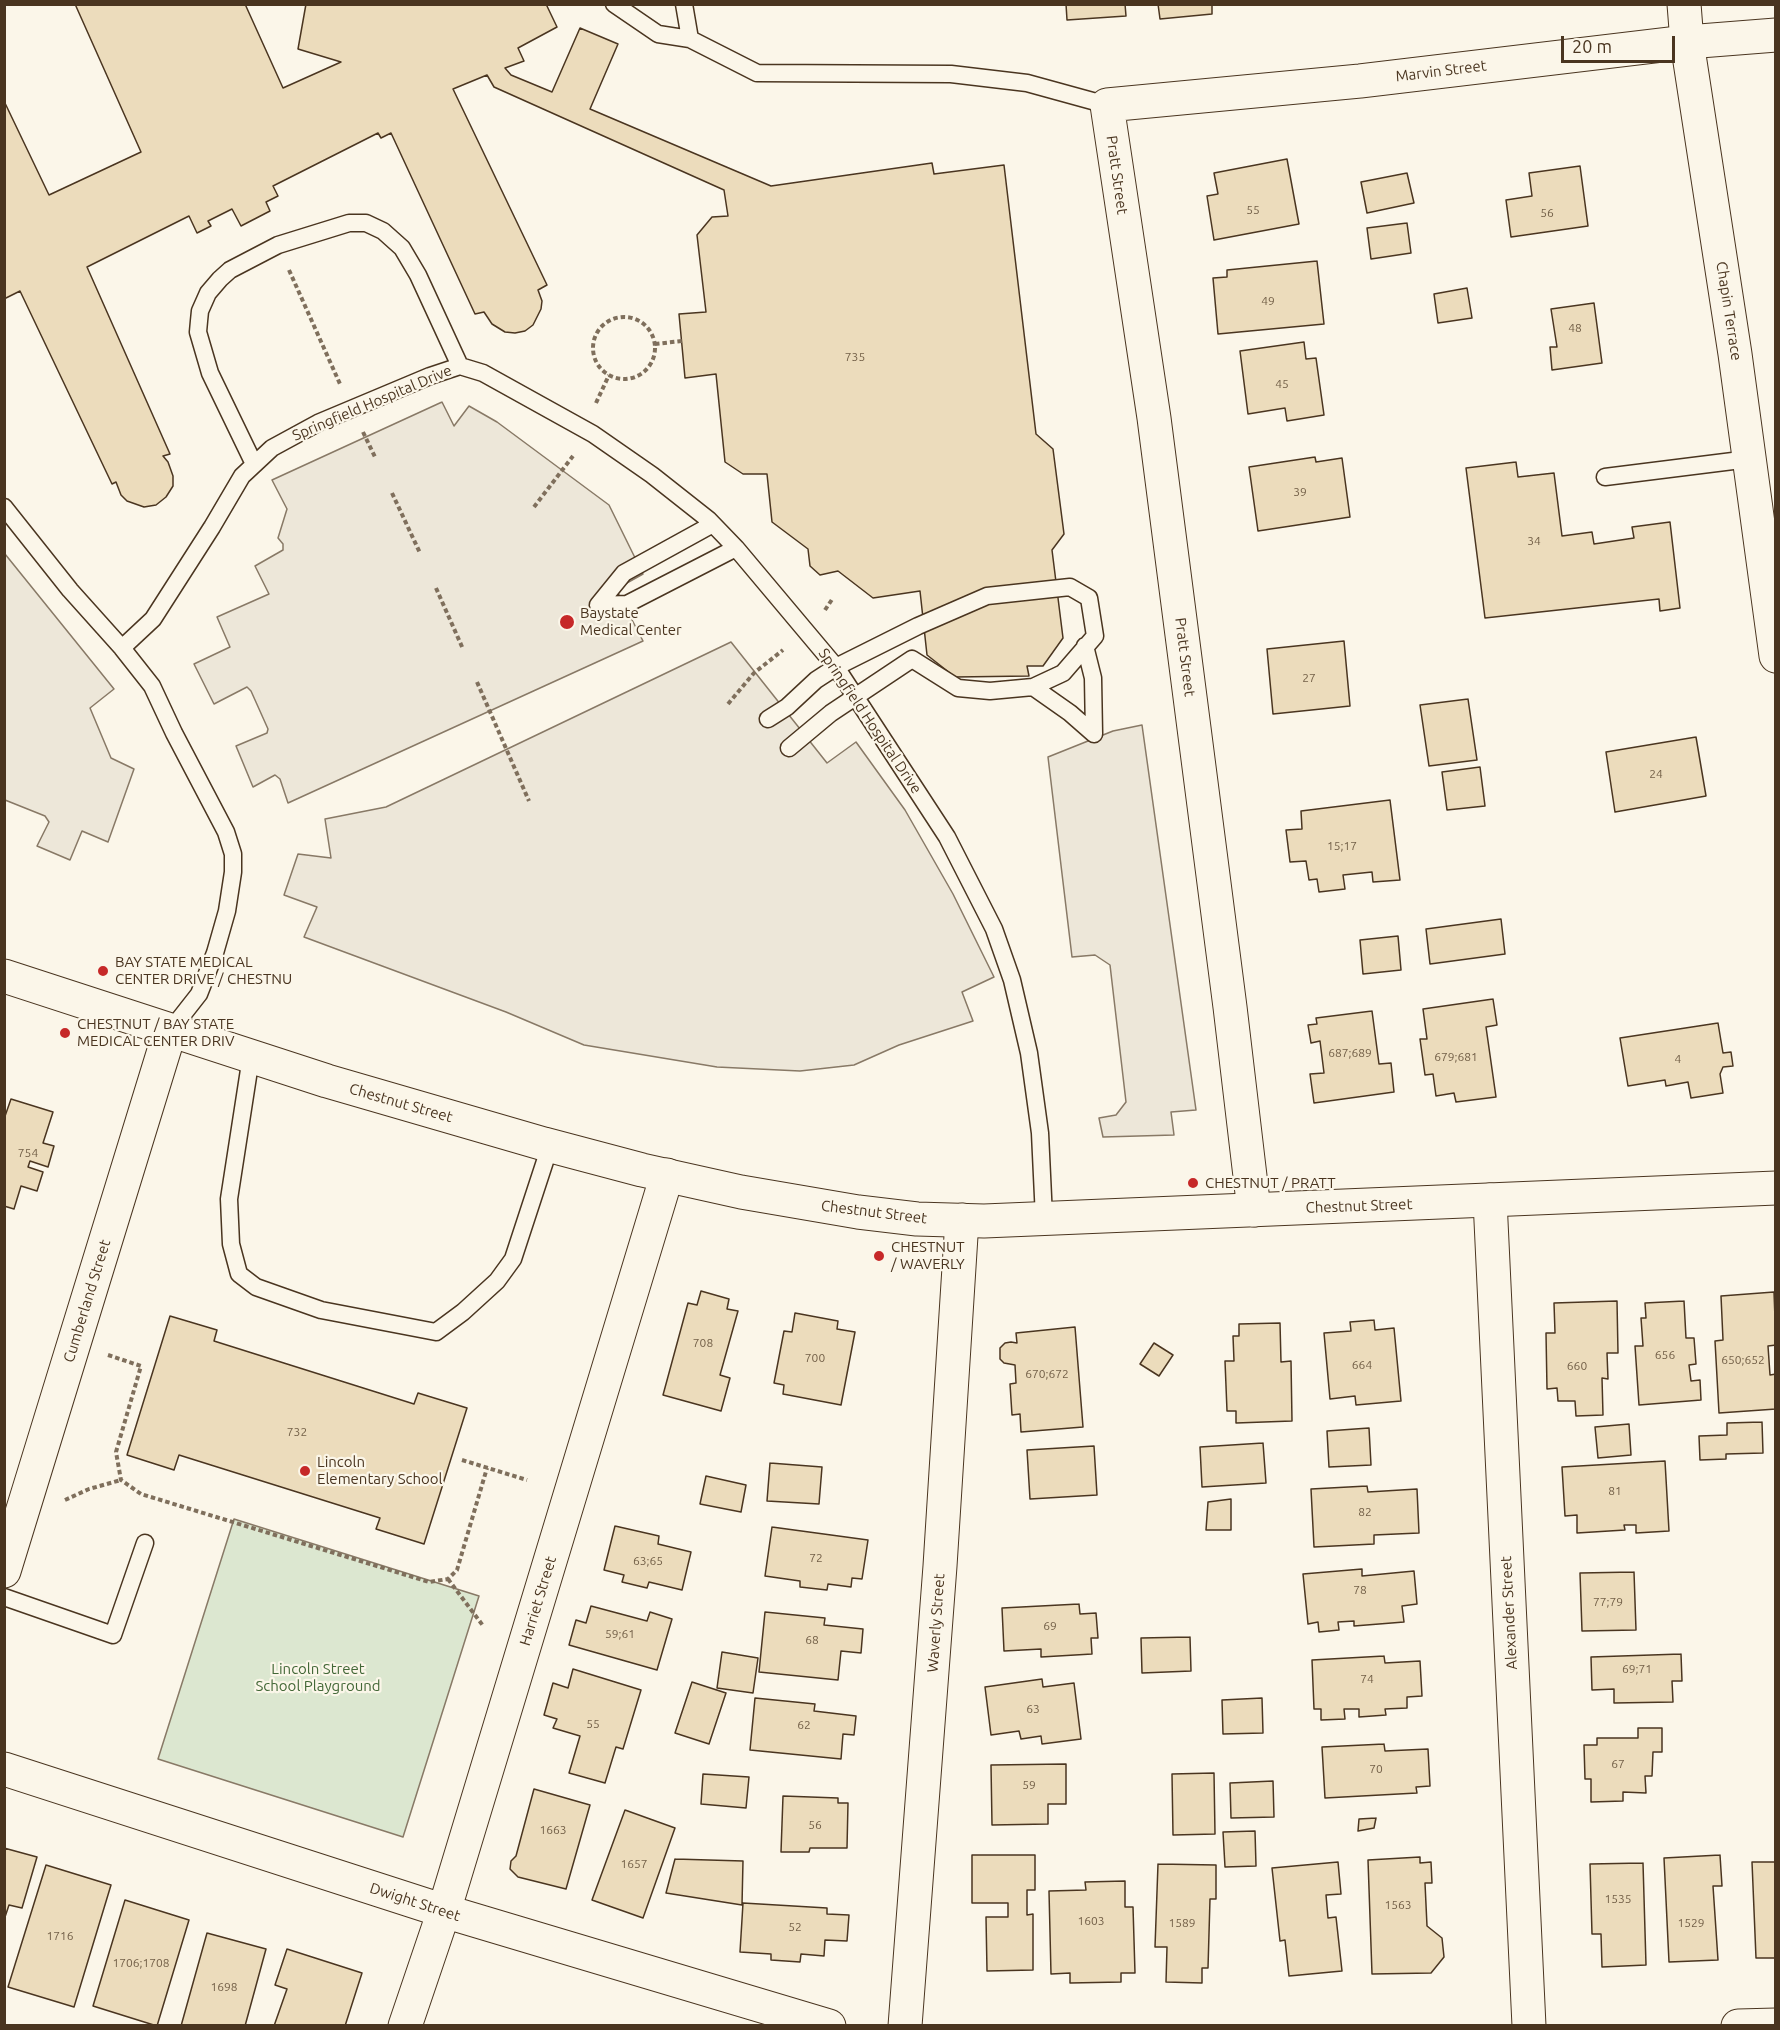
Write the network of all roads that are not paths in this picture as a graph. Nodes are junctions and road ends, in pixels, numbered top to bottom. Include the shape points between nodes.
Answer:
1 (614, 4) edge
2 (684, 4) edge
3 (1684, 4) edge
4 (1776, 35) edge
5 (690, 39) junction
6 (1687, 42) junction
7 (1107, 105) junction
8 (460, 366) junction
9 (1749, 459) junction
10 (254, 464) junction
11 (1605, 477) dead end
12 (4, 507) edge
13 (713, 524) junction
14 (736, 548) junction
15 (1773, 619) edge
16 (903, 633) junction
17 (1085, 646) junction
18 (122, 648) junction
19 (1776, 656) edge
20 (912, 659) junction
21 (836, 667) junction
22 (1032, 687) junction
23 (856, 696) junction
24 (768, 719) dead end
25 (789, 748) dead end
26 (4, 976) edge
27 (170, 1031) junction
28 (251, 1057) junction
29 (550, 1146) junction
30 (667, 1175) junction
31 (1776, 1188) edge
32 (1490, 1200) junction
33 (1254, 1210) junction
34 (1044, 1218) junction
35 (962, 1220) junction
36 (145, 1543) dead end
37 (4, 1571) edge
38 (4, 1597) edge
39 (4, 1769) edge
40 (444, 1911) junction
41 (405, 2025) edge
42 (829, 2025) edge
43 (905, 2025) edge
44 (1529, 2025) edge
45 (1738, 2025) edge
46 (1776, 2025) edge

1 - 5 lane via 658,34
2 - 5 lane
3 - 6 street, Chapin Terrace
4 - 6 street, Marvin Street
5 - 7 lane via 757,73 951,74 1027,83
6 - 7 street, Marvin Street via 1360,81
6 - 9 street, Chapin Terrace
7 - 33 street, Pratt Street via 1157,442
8 - 10 lane, Springfield Hospital Drive via 318,423 272,448
8 - 10 lane via 414,268 402,248 384,231 366,223 349,223 278,245 230,270 208,293 200,311 198,332 210,373
8 - 13 lane, Springfield Hospital Drive via 483,373 593,434
9 - 11 lane
9 - 15 street, Chapin Terrace
10 - 18 lane, Springfield Hospital Drive via 235,487 153,619
12 - 18 lane
13 - 14 lane, Springfield Hospital Drive
13 - 14 lane via 624,573 598,605 627,604
14 - 21 lane, Springfield Hospital Drive
15 - 19 street, Chapin Terrace
16 - 17 lane via 987,596 1070,587 1089,598 1095,636
16 - 20 lane
16 - 21 lane
17 - 22 lane via 1063,673
17 - 22 lane via 1093,678 1094,734
18 - 27 lane via 152,686 226,832 233,854 231,892 215,953 199,994
20 - 22 lane via 958,688 990,691
20 - 23 lane
21 - 23 lane, Springfield Hospital Drive
21 - 24 lane
23 - 25 lane
23 - 34 lane, Springfield Hospital Drive via 947,837 994,929 1009,970 1029,1053 1040,1133
26 - 27 street, Chestnut Street
27 - 28 street, Chestnut Street
27 - 37 street, Cumberland Street
28 - 29 street, Chestnut Street
28 - 29 lane via 229,1199 231,1244 239,1274 256,1287 321,1310 436,1332 497,1281 513,1259
29 - 30 street, Chestnut Street
30 - 35 street, Chestnut Street via 858,1212
30 - 40 street, Harriet Street
31 - 32 street, Chestnut Street
32 - 33 street, Chestnut Street
32 - 44 street, Alexander Street
33 - 34 street, Chestnut Street
34 - 35 street, Chestnut Street
35 - 43 street, Waverly Street
36 - 38 lane via 113,1635
39 - 40 street, Dwight Street
40 - 41 street, Harriet Street
40 - 42 street, Dwight Street
45 - 46 street

